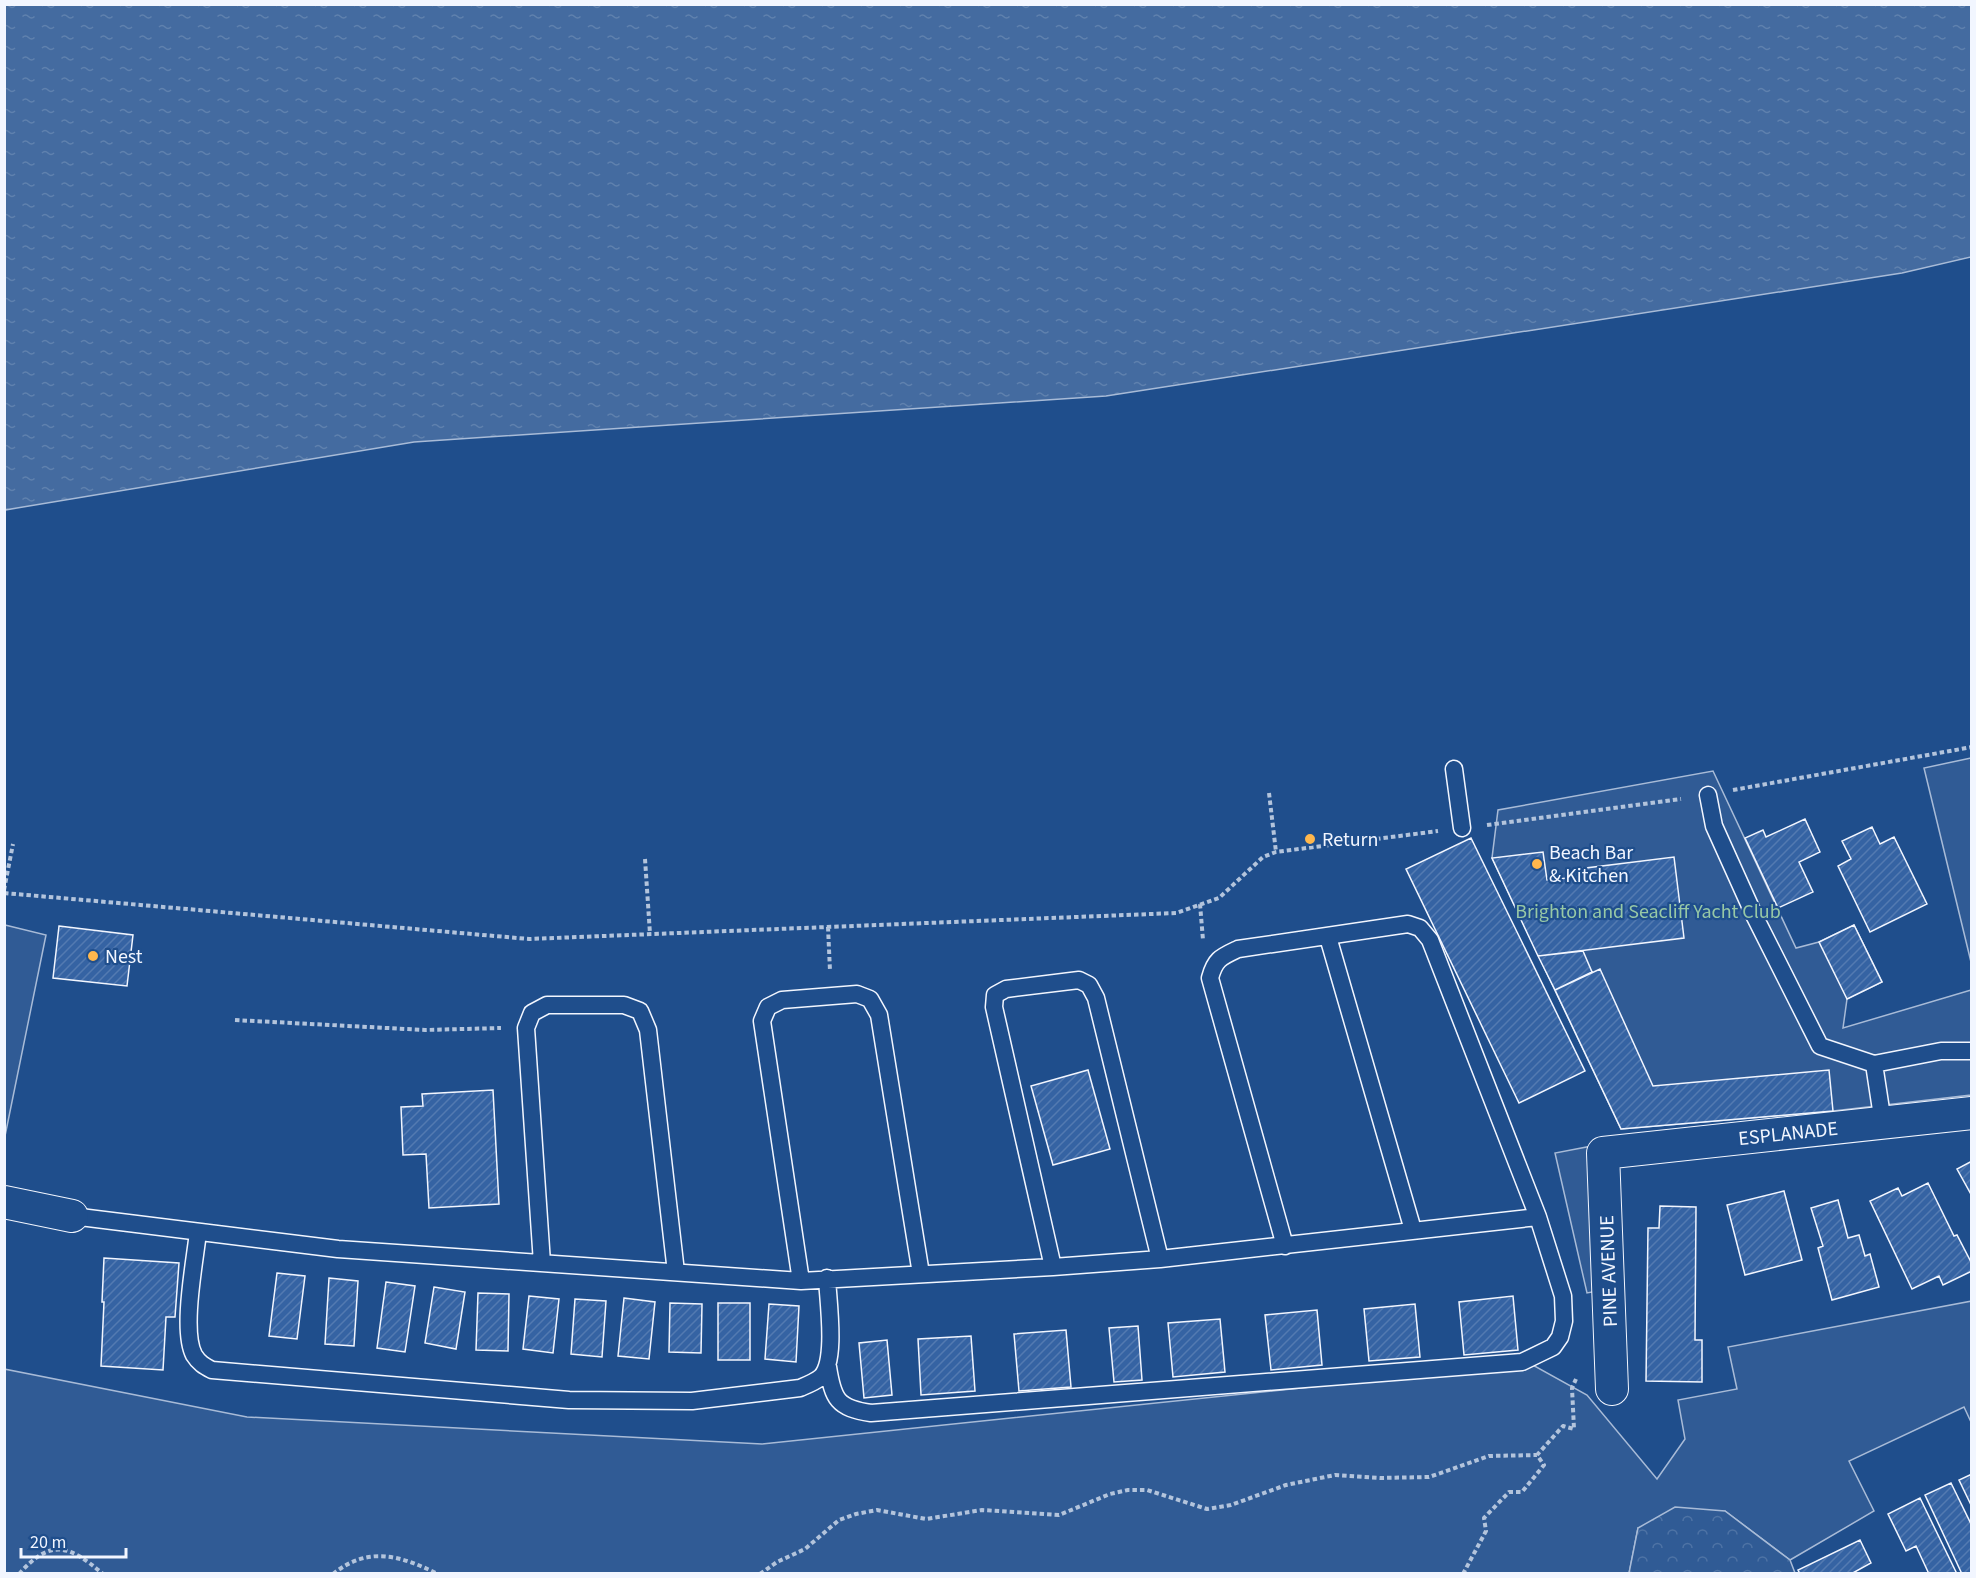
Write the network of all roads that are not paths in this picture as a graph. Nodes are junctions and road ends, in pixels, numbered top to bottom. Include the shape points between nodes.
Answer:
1 (1454, 769) dead end
2 (1708, 795) road end
3 (1462, 828) road end
4 (1328, 937) junction
5 (1971, 1051) edge
6 (1874, 1064) junction
7 (1971, 1113) edge
8 (1883, 1123) junction
9 (1604, 1153) joint
10 (4, 1202) edge
11 (72, 1216) joint
12 (1538, 1217) junction
13 (1413, 1230) junction
14 (198, 1232) junction
15 (1285, 1245) junction
16 (1160, 1259) junction
17 (542, 1263) junction
18 (1053, 1268) junction
19 (676, 1272) junction
20 (921, 1274) junction
21 (827, 1278) junction
22 (801, 1281) junction
23 (828, 1367) junction
24 (1612, 1389) dead end

1 - 3 lane
2 - 6 lane via 1714,826 1820,1046
4 - 12 lane via 1408,924 1420,928 1430,940
4 - 13 lane
4 - 15 lane via 1238,949 1214,964 1210,978
5 - 6 lane via 1941,1051
6 - 8 lane
7 - 8 street, ESPLANADE
8 - 9 street, ESPLANADE
9 - 24 street, PINE AVENUE
10 - 11 street
11 - 14 lane
12 - 13 lane
12 - 23 lane via 1563,1296 1564,1321 1553,1347 1521,1362 871,1413 852,1410 832,1393
13 - 15 lane
14 - 17 lane via 338,1249
14 - 23 lane via 190,1341 202,1366 212,1370 635,1402 692,1401 800,1388 822,1376
15 - 16 lane
16 - 18 lane
16 - 18 lane via 1096,998 1089,985 1079,980 1006,989 996,995 993,1007
17 - 19 lane
17 - 19 lane via 526,1028 532,1013 547,1005 624,1005 640,1011 648,1030
18 - 20 lane
19 - 22 lane
20 - 21 lane
20 - 22 lane via 879,1015 870,999 857,994 782,1000 768,1008 762,1021
21 - 22 lane
21 - 23 lane

